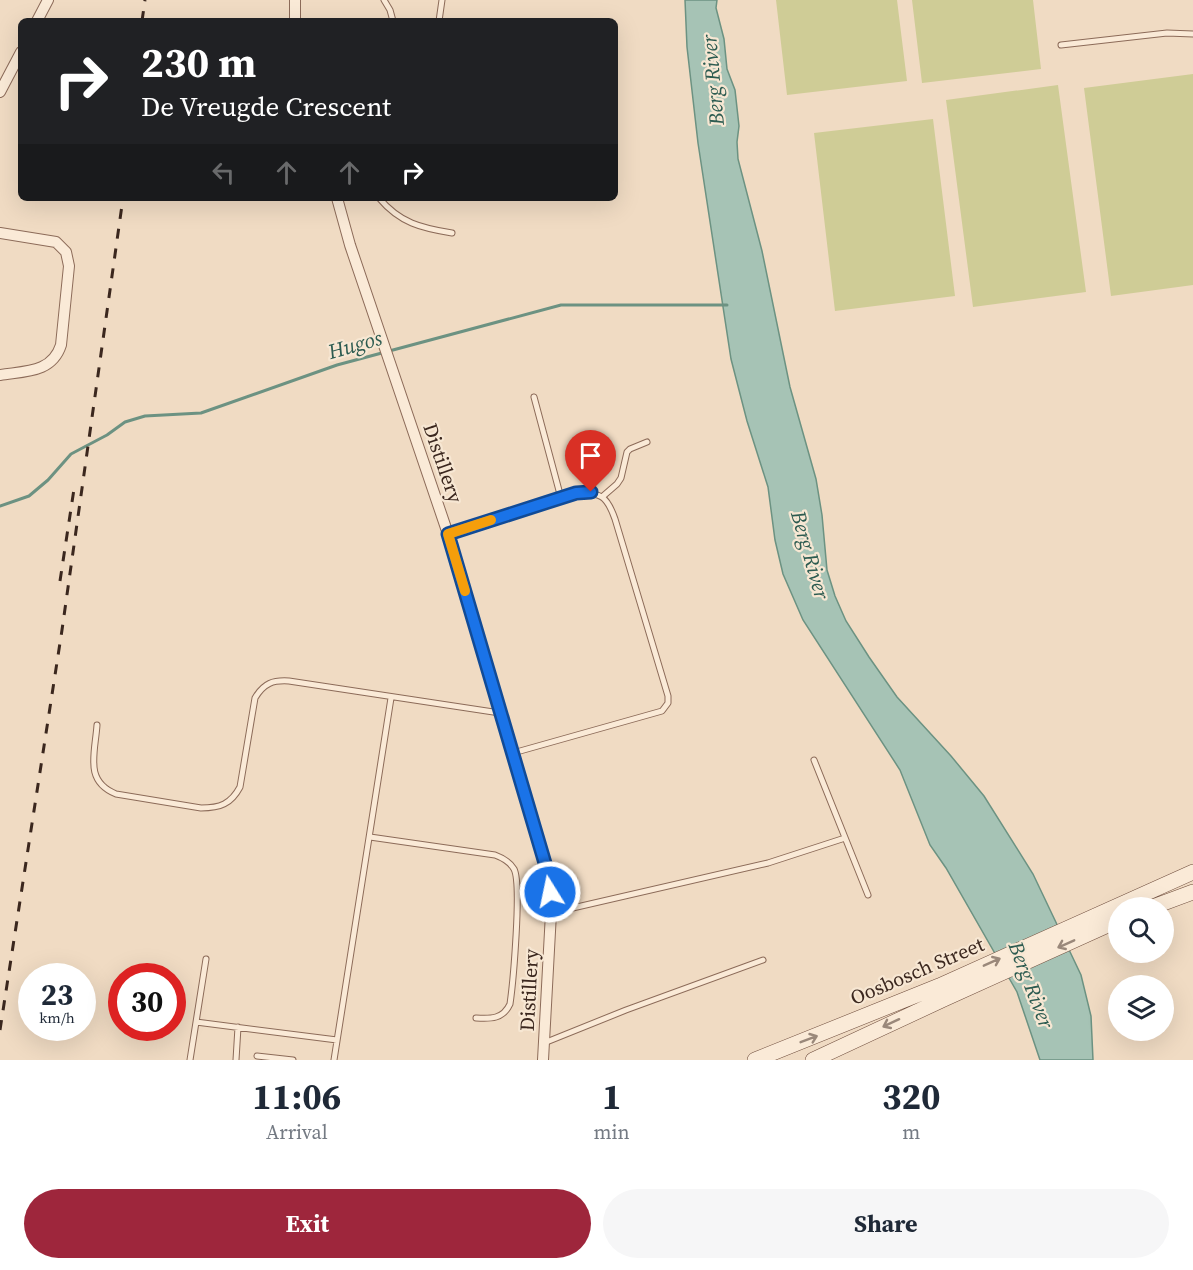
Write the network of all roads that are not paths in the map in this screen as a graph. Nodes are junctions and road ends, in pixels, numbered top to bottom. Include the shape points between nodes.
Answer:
1 (48, 0) edge
2 (295, 0) edge
3 (384, 0) edge
4 (442, 0) edge
5 (39, 18) edge
6 (296, 18) edge
7 (392, 18) edge
8 (439, 18) edge
9 (1193, 34) edge
10 (1061, 45) dead end
11 (18, 59) edge
12 (0, 92) edge
13 (341, 201) edge
14 (382, 201) edge
15 (0, 233) edge
16 (452, 233) dead end
17 (0, 375) edge
18 (534, 397) dead end
19 (647, 442) dead end
20 (602, 497) junction
21 (561, 498) junction
22 (448, 534) junction
23 (391, 698) junction
24 (500, 712) junction
25 (97, 725) dead end
26 (513, 753) junction
27 (814, 760) dead end
28 (370, 837) junction
29 (845, 838) junction
30 (1193, 872) edge
31 (1193, 892) edge
32 (867, 895) dead end
33 (1174, 899) edge
34 (551, 913) junction
35 (1108, 924) edge
36 (206, 959) dead end
37 (764, 960) dead end
38 (941, 992) junction
39 (476, 1018) dead end
40 (196, 1022) junction
41 (238, 1027) junction
42 (337, 1041) junction
43 (544, 1043) junction
44 (841, 1047) junction
45 (257, 1056) dead end
46 (190, 1060) edge
47 (236, 1060) edge
48 (293, 1060) edge
49 (334, 1060) edge
50 (543, 1060) edge
51 (755, 1060) edge
52 (813, 1060) edge
53 (826, 1060) edge

1 - 5 street
2 - 6 street
3 - 7 lane
4 - 8 lane
9 - 10 lane via 1167,33
11 - 12 street
13 - 22 street, Distillery
14 - 16 lane via 404,221
15 - 17 street via 57,242 66,252 69,266 58,355 40,368
18 - 21 lane
19 - 20 lane via 630,448 621,478
20 - 21 lane via 591,492
20 - 26 lane via 615,519 668,696 667,707
21 - 22 lane
22 - 24 street, Distillery
23 - 24 lane
23 - 25 lane via 289,681 267,683 255,698 240,787 235,797 214,808 116,794 105,789 94,772
23 - 28 lane
24 - 26 street, Distillery
26 - 34 street, Distillery via 547,870
27 - 29 lane
28 - 39 lane via 495,855 513,869 518,888 510,1004 500,1016
28 - 42 lane
29 - 32 lane
29 - 34 lane via 768,863
38 -> 30 main road, Oosbosch Street
31 - 33 main road
34 - 43 street, Distillery
35 -> 38 main road, Oosbosch Street
36 - 40 lane
37 - 43 lane
38 -> 44 main road, Oosbosch Street
51 -> 38 main road, Oosbosch Street
40 - 41 lane
40 - 46 lane
41 - 42 lane
41 - 47 lane
42 - 49 lane
43 - 50 street, Distillery
44 - 52 main road, Oosbosch Street
44 - 53 main road
45 - 48 lane

